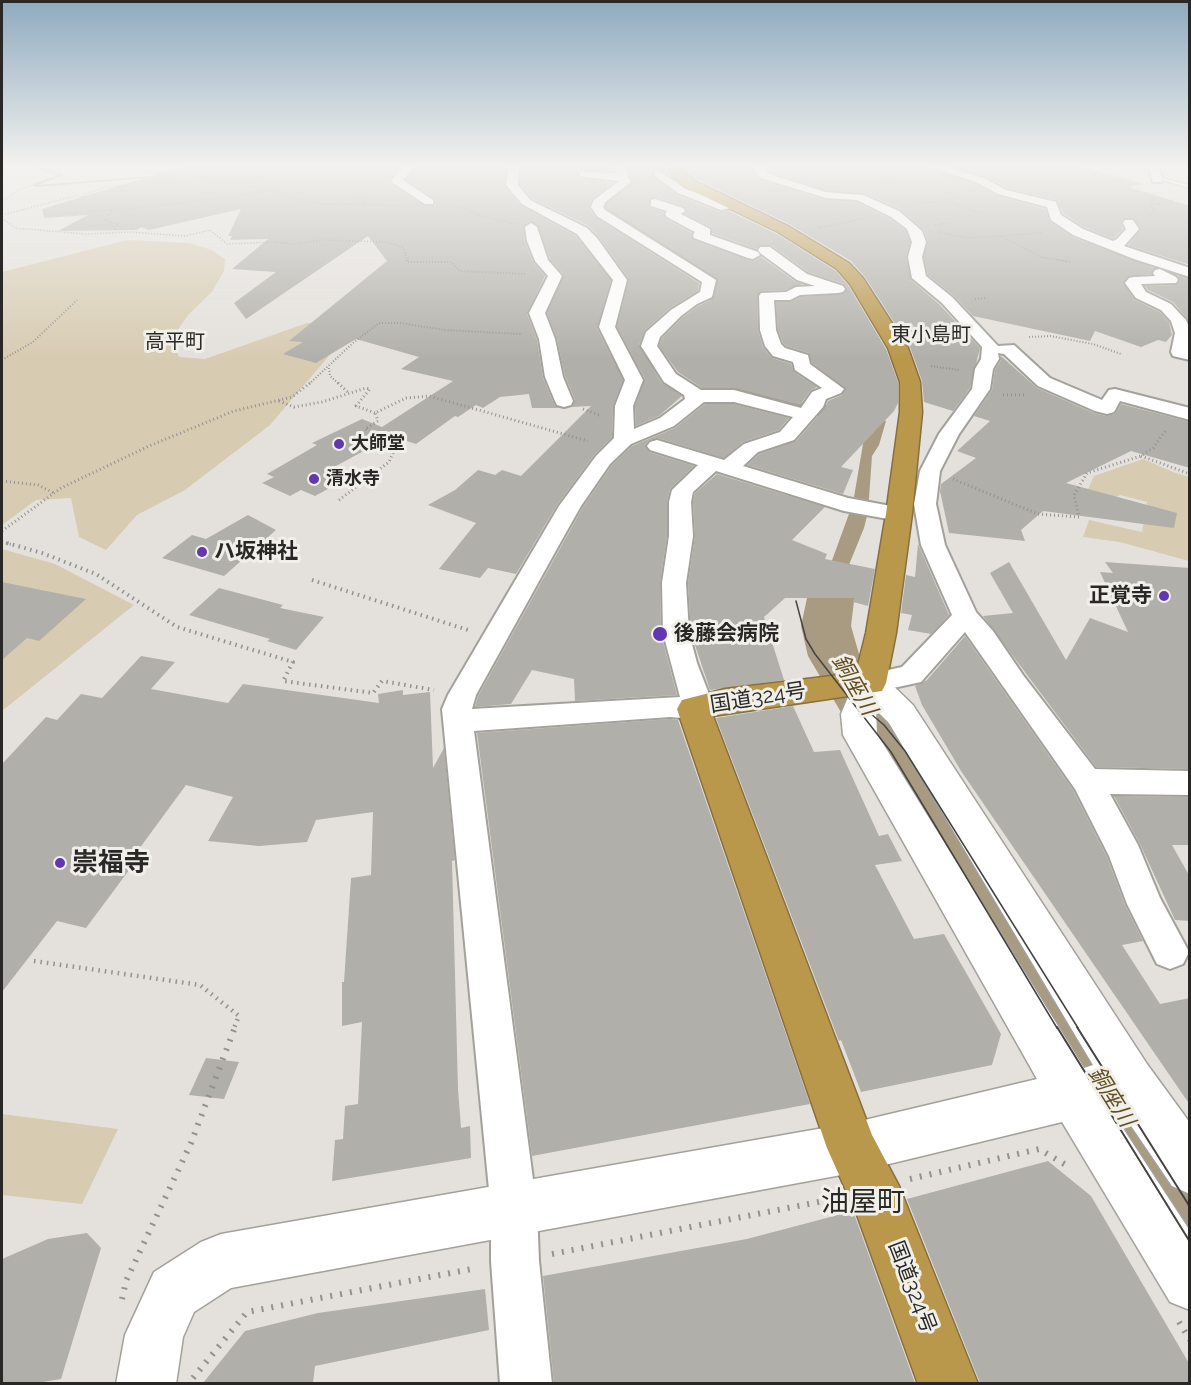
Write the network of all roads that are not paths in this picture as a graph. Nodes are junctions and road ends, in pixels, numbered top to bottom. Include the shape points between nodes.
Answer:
1 (532, 231) edge
2 (581, 231) edge
3 (630, 231) edge
4 (702, 231) edge
5 (785, 231) edge
6 (915, 231) edge
7 (1076, 231) edge
8 (1132, 231) edge
9 (788, 232) junction
10 (1114, 245) junction
11 (759, 252) junction
12 (1151, 261) junction
13 (1190, 273) edge
14 (701, 274) junction
15 (838, 289) junction
16 (869, 301) junction
17 (1006, 349) road end
18 (1190, 355) edge
19 (694, 396) junction
20 (564, 401) road end
21 (809, 411) junction
22 (1185, 413) edge
23 (630, 440) junction
24 (721, 465) junction
25 (899, 514) junction
26 (965, 616) junction
27 (870, 683) junction
28 (459, 708) junction
29 (694, 709) junction
30 (1087, 781) junction
31 (1190, 783) edge
32 (1170, 952) dead end
33 (1130, 1081) junction
34 (1073, 1095) junction
35 (1190, 1168) edge
36 (862, 1170) junction
37 (514, 1210) junction
38 (1180, 1296) edge
39 (146, 1383) edge
40 (526, 1383) edge
41 (948, 1383) edge

1 - 20 street via 542,261 555,276 537,313
2 - 23 street via 620,279 607,327 634,380 624,406
3 - 14 street
4 - 11 street via 699,235
5 - 9 highway
6 - 26 street via 919,278 947,300 990,346 982,383 930,471 925,504 933,545
7 - 10 street
8 - 10 street
9 - 11 street
9 - 16 highway via 843,266
10 - 12 street
11 - 14 street via 728,269
11 - 15 street via 802,277
12 - 13 street
12 - 18 street via 1171,280 1132,283 1141,295 1158,302 1178,320 1183,333 1179,352
14 - 19 street via 710,280 706,294 652,334 649,346 670,378
15 - 16 street
15 - 21 street via 766,296 773,346 779,352 802,359 801,366 835,389 818,396
16 - 25 highway via 905,363 910,382 912,412
17 - 22 street via 1051,386 1102,407 1107,408 1114,394
19 - 21 street via 734,396
19 - 23 street via 695,401 667,422
21 - 24 street via 787,436 751,448
23 - 24 street
23 - 28 street via 603,460 570,506
24 - 25 street via 844,504
24 - 29 street via 683,490 680,502 681,536 674,583 676,633 695,694
25 - 27 highway
26 - 27 street via 911,675
26 - 30 street
27 - 29 highway, 国道324号 via 725,701
27 - 33 street via 901,714
27 - 34 street via 858,714 861,735
28 - 29 street
28 - 37 street
29 - 36 highway, 国道324号
30 - 31 street
30 - 32 street
33 - 34 street
33 - 35 street
34 - 36 street
34 - 38 street
36 - 37 street
36 - 41 highway, 国道324号
37 - 39 street via 220,1262 174,1292 154,1335
37 - 40 street

